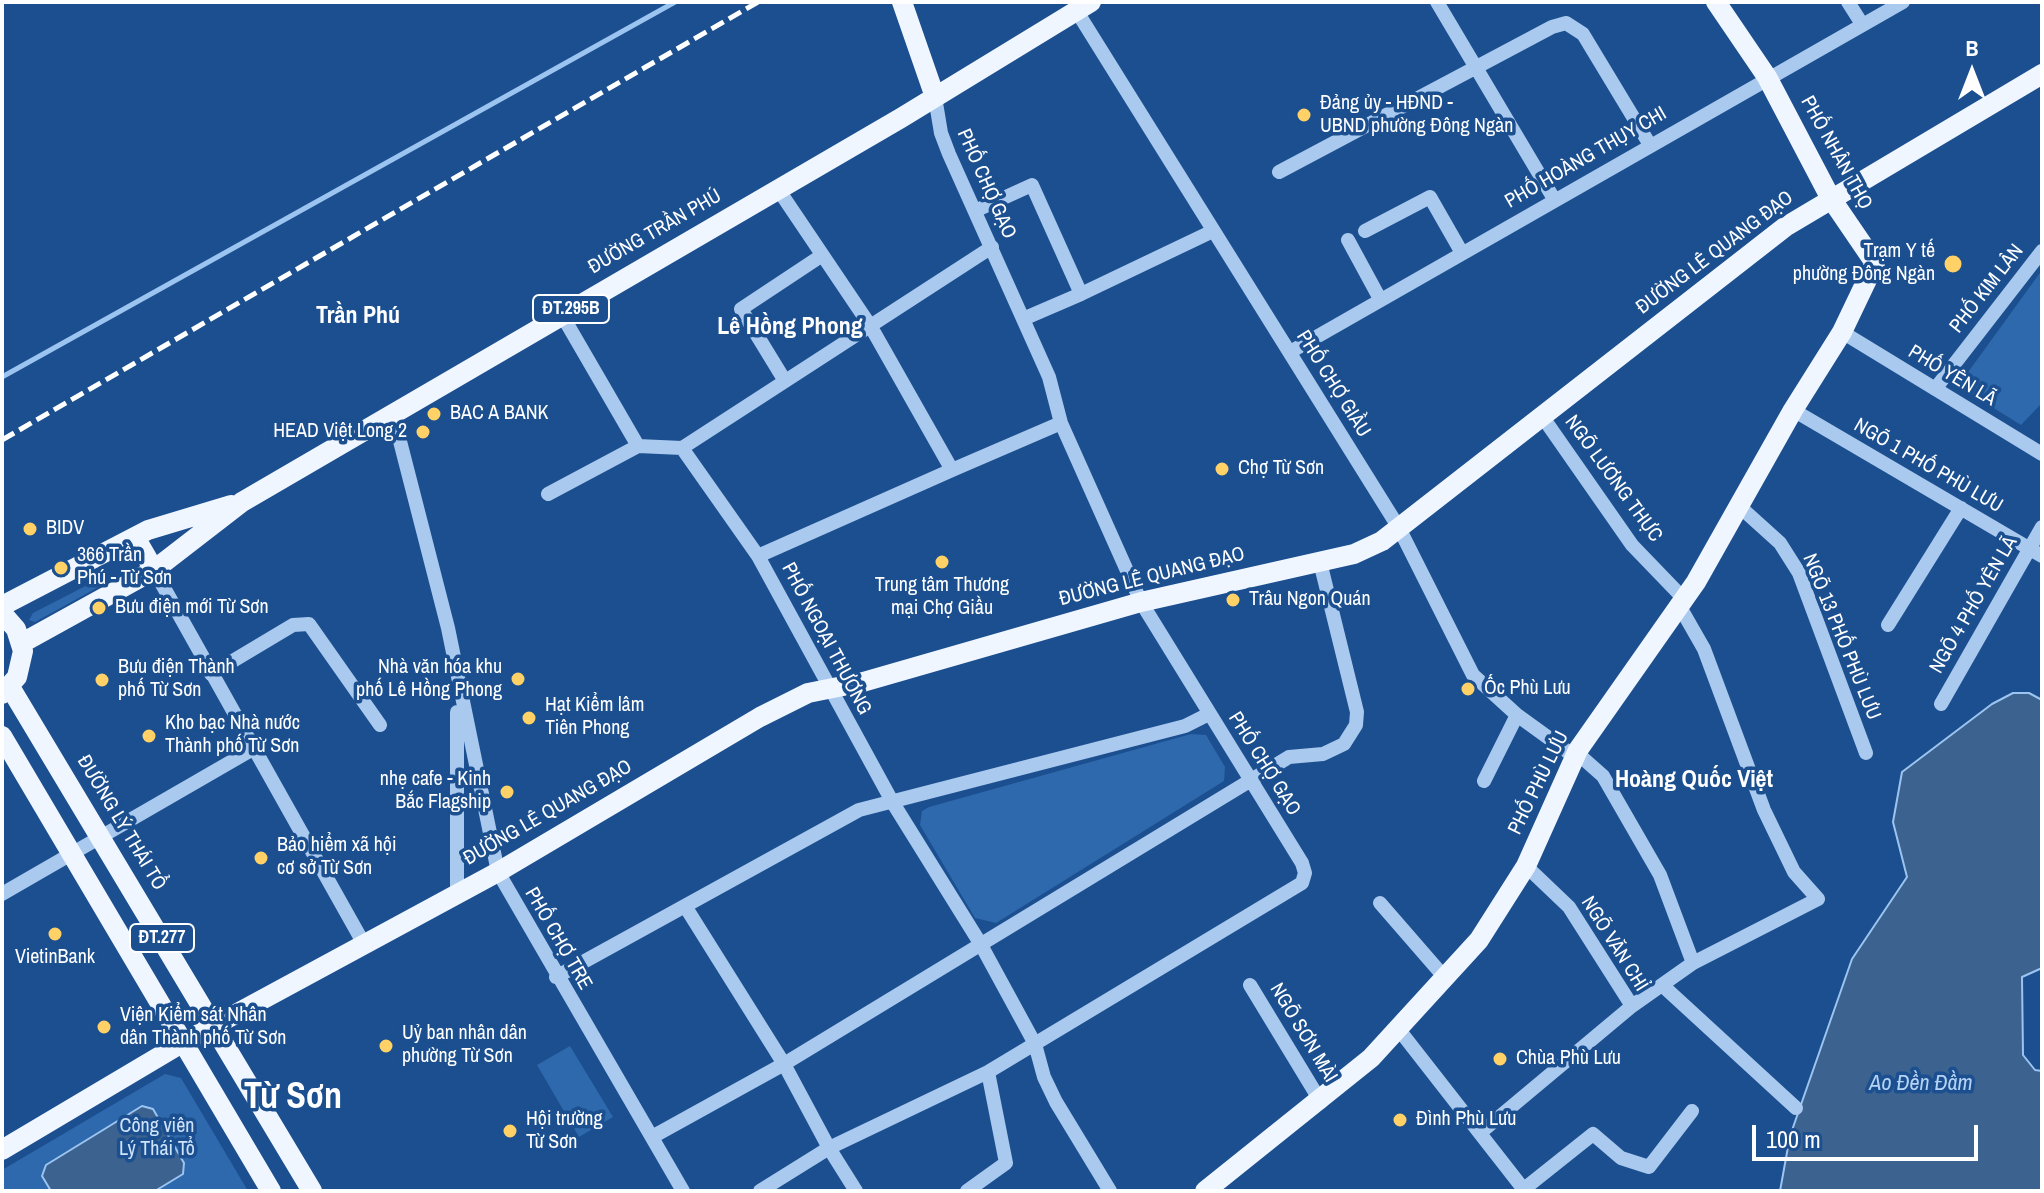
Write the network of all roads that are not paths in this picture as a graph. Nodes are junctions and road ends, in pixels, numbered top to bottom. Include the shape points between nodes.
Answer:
1 (902, 2) edge
2 (1437, 2) edge
3 (1716, 2) edge
4 (1848, 2) edge
5 (1903, 2) edge
6 (1084, 6) edge
7 (1862, 24) junction
8 (1476, 67) junction
9 (2042, 74) edge
10 (1767, 77) junction
11 (935, 97) junction
12 (1650, 145) junction
13 (1279, 172) dead end
14 (778, 189) junction
15 (1830, 197) junction
16 (1554, 199) junction
17 (977, 210) junction
18 (1213, 231) junction
19 (1365, 231) dead end
20 (1348, 240) dead end
21 (992, 247) junction
22 (2042, 251) edge
23 (1462, 253) junction
24 (821, 256) junction
25 (1081, 294) junction
26 (1380, 299) junction
27 (562, 315) junction
28 (1023, 319) junction
29 (871, 327) junction
30 (1842, 332) junction
31 (1290, 352) junction
32 (785, 381) junction
33 (1935, 389) junction
34 (1793, 410) junction
35 (393, 414) junction
36 (1542, 416) junction
37 (1061, 423) junction
38 (638, 446) junction
39 (682, 448) junction
40 (2042, 454) edge
41 (952, 470) junction
42 (548, 494) dead end
43 (242, 502) junction
44 (1739, 506) junction
45 (1961, 508) junction
46 (169, 521) junction
47 (2042, 527) edge
48 (1399, 528) junction
49 (135, 537) junction
50 (182, 547) junction
51 (2036, 552) edge
52 (758, 556) junction
53 (1320, 562) junction
54 (154, 570) junction
55 (1141, 602) junction
56 (1682, 603) junction
57 (2, 606) edge
58 (2, 613) edge
59 (1888, 625) dead end
60 (22, 643) junction
61 (211, 674) junction
62 (457, 684) junction
63 (829, 687) junction
64 (6, 691) edge
65 (1941, 704) dead end
66 (1209, 714) junction
67 (1517, 715) junction
68 (380, 725) dead end
69 (2, 736) edge
70 (253, 749) junction
71 (1866, 753) dead end
72 (1576, 755) junction
73 (1484, 781) dead end
74 (1252, 782) junction
75 (893, 803) junction
76 (102, 836) junction
77 (71, 854) junction
78 (1526, 866) junction
79 (498, 872) junction
80 (457, 892) junction
81 (2, 894) edge
82 (1380, 903) dead end
83 (685, 906) junction
84 (980, 943) junction
85 (364, 944) junction
86 (1693, 963) junction
87 (556, 977) junction
88 (1446, 979) junction
89 (1250, 985) dead end
90 (1662, 985) junction
91 (1632, 1006) junction
92 (215, 1026) junction
93 (1400, 1031) junction
94 (182, 1043) junction
95 (1035, 1044) junction
96 (784, 1064) junction
97 (988, 1072) junction
98 (1321, 1102) junction
99 (1796, 1108) dead end
100 (1692, 1111) dead end
101 (1480, 1133) junction
102 (652, 1137) junction
103 (829, 1148) junction
104 (2, 1150) edge
105 (1525, 1190) edge
106 (271, 1191) edge
107 (312, 1191) edge
108 (683, 1191) edge
109 (760, 1191) edge
110 (856, 1191) edge
111 (967, 1191) edge
112 (1110, 1191) edge
113 (1205, 1191) edge

1 - 11 main road
2 - 8 street
3 - 10 main road, PHỐ NHÂN THỌ
4 - 7 street
5 - 7 street, PHỐ HOÀNG THỤY CHI
6 - 11 main road, ĐƯỜNG TRẦN PHÚ / ĐT.295B
6 - 18 street, PHỐ CHỢ GIẦU
7 - 10 street, PHỐ HOÀNG THỤY CHI
8 - 12 street via 1552,27 1572,25 1583,34
8 - 13 street
8 - 16 street
9 - 15 main road, ĐƯỜNG LÊ QUANG ĐẠO
10 - 12 street, PHỐ HOÀNG THỤY CHI
10 - 15 main road, PHỐ NHÂN THỌ
11 - 14 main road, ĐƯỜNG TRẦN PHÚ / ĐT.295B
11 - 17 street, PHỐ CHỢ GẠO via 941,135
12 - 16 street, PHỐ HOÀNG THỤY CHI
14 - 24 street
14 - 27 main road, ĐƯỜNG TRẦN PHÚ / ĐT.295B
15 - 30 main road, PHỐ NHÂN THỌ via 1875,263
15 - 36 main road, ĐƯỜNG LÊ QUANG ĐẠO
16 - 23 street, PHỐ HOÀNG THỤY CHI
17 - 21 street, PHỐ CHỢ GẠO
17 - 25 street via 1032,185
18 - 25 street
18 - 31 street, PHỐ CHỢ GIẦU
19 - 23 street via 1430,197
20 - 26 street
21 - 28 street, PHỐ CHỢ GẠO
21 - 29 street
22 - 33 street, PHỐ KIM LÂN
23 - 26 street, PHỐ HOÀNG THỤY CHI
24 - 29 street
24 - 32 street via 741,309
25 - 28 street
26 - 31 street, PHỐ HOÀNG THỤY CHI
27 - 35 main road, ĐƯỜNG TRẦN PHÚ / ĐT.295B
27 - 38 street
28 - 37 street, PHỐ CHỢ GẠO via 1049,377
29 - 32 street
29 - 41 street
30 - 33 street, PHỐ YÊN LÃ
30 - 34 main road, PHỐ PHÙ LƯU
31 - 48 street, PHỐ CHỢ GIẦU
32 - 39 street
33 - 40 street, PHỐ YÊN LÃ
34 - 44 main road, PHỐ PHÙ LƯU
34 - 45 street, NGÕ 1 PHỐ PHÙ LƯU
35 - 43 main road, ĐƯỜNG TRẦN PHÚ / ĐT.295B
35 - 62 street, PHỐ CHỢ TRE via 448,628
36 - 48 main road, ĐƯỜNG LÊ QUANG ĐẠO
36 - 56 street, NGÕ LƯƠNG THỰC via 1632,545
37 - 41 street, PHỐ NGOẠI THƯƠNG
37 - 55 street, PHỐ CHỢ GẠO
38 - 39 street
38 - 42 street
39 - 52 street
41 - 52 street, PHỐ NGOẠI THƯƠNG
43 - 46 main road, ĐƯỜNG TRẦN PHÚ / ĐT.295B
43 - 50 main road, ĐƯỜNG TRẦN PHÚ / ĐT.295B
44 - 56 main road, PHỐ PHÙ LƯU
44 - 71 street, NGÕ 13 PHỐ PHÙ LƯU via 1780,543 1799,573
45 - 51 street, NGÕ 1 PHỐ PHÙ LƯU
45 - 59 street
46 - 49 main road, ĐƯỜNG TRẦN PHÚ / ĐT.295B
46 - 50 main road
47 - 51 street, NGÕ 4 PHỐ YÊN LÃ
48 - 53 main road, ĐƯỜNG LÊ QUANG ĐẠO via 1354,554
48 - 67 street, PHỐ CHỢ GIẦU via 1473,675
49 - 54 main road
49 - 57 main road, ĐƯỜNG TRẦN PHÚ / ĐT.295B
50 - 54 main road, ĐƯỜNG TRẦN PHÚ / ĐT.295B
51 - 65 street, NGÕ 4 PHỐ YÊN LÃ
52 - 63 street, PHỐ NGOẠI THƯƠNG
53 - 55 main road, ĐƯỜNG LÊ QUANG ĐẠO
53 - 74 street via 1354,692 1356,725 1337,750 1289,757
54 - 60 main road, ĐƯỜNG TRẦN PHÚ / ĐT.295B
54 - 61 street
55 - 63 main road, ĐƯỜNG LÊ QUANG ĐẠO via 863,682
55 - 66 street, PHỐ CHỢ GẠO
56 - 72 main road, PHỐ PHÙ LƯU
56 - 86 street, NGÕ LƯƠNG THỰC via 1764,810 1794,872 1818,899
58 - 60 main road
60 - 64 main road via 20,669
61 - 68 street via 293,625 309,624
61 - 70 street
62 - 79 street, PHỐ CHỢ TRE
62 - 80 street, PHỐ CHỢ TRE
63 - 75 street, PHỐ NGOẠI THƯƠNG
63 - 79 main road, ĐƯỜNG LÊ QUANG ĐẠO via 760,717
64 - 76 main road, ĐƯỜNG LÝ THÁI TỔ / ĐT.277
66 - 74 street, PHỐ CHỢ GẠO
66 - 75 street via 1185,726
67 - 72 street, PHỐ CHỢ GIẦU
67 - 73 street
69 - 77 main road, ĐT.277
70 - 76 street
70 - 85 street
72 - 78 main road, PHỐ PHÙ LƯU
72 - 86 street, PHỐ CHỢ GIẦU via 1603,776 1660,875
74 - 84 street
74 - 95 street, PHỐ CHỢ GẠO via 1302,863 1302,883
75 - 83 street via 859,810
75 - 84 street, PHỐ NGOẠI THƯƠNG
76 - 77 street
76 - 92 main road, ĐƯỜNG LÝ THÁI TỔ / ĐT.277
77 - 81 street
77 - 94 main road, ĐT.277
78 - 88 main road, PHỐ PHÙ LƯU via 1479,940
78 - 91 street, NGÕ VĂN CHỈ via 1569,907
79 - 80 main road, ĐƯỜNG LÊ QUANG ĐẠO
79 - 87 street, PHỐ CHỢ TRE
80 - 85 main road, ĐƯỜNG LÊ QUANG ĐẠO
82 - 88 street
83 - 87 street
83 - 96 street
84 - 95 street, PHỐ NGOẠI THƯƠNG
84 - 96 street
85 - 92 main road, ĐƯỜNG LÊ QUANG ĐẠO
86 - 90 street
87 - 102 street, PHỐ CHỢ TRE
88 - 93 main road, PHỐ PHÙ LƯU
89 - 98 street, NGÕ SƠN MÀI
90 - 91 street
90 - 99 street
91 - 101 street, NGÕ VĂN CHỈ
92 - 94 main road, ĐƯỜNG LÊ QUANG ĐẠO
92 - 107 main road, ĐƯỜNG LÝ THÁI TỔ / ĐT.277
93 - 98 main road, PHỐ PHÙ LƯU
93 - 101 street
94 - 104 main road
94 - 106 main road, ĐT.277
95 - 97 street, PHỐ CHỢ GẠO
95 - 112 street, PHỐ NGOẠI THƯƠNG via 1056,1102
96 - 102 street
96 - 103 street
97 - 103 street, PHỐ CHỢ GẠO
97 - 111 street via 1006,1163
98 - 113 main road, PHỐ PHÙ LƯU
100 - 105 street via 1649,1167 1621,1158 1593,1134
101 - 105 street
102 - 108 street, PHỐ CHỢ TRE
103 - 109 street, PHỐ CHỢ GẠO
103 - 110 street

